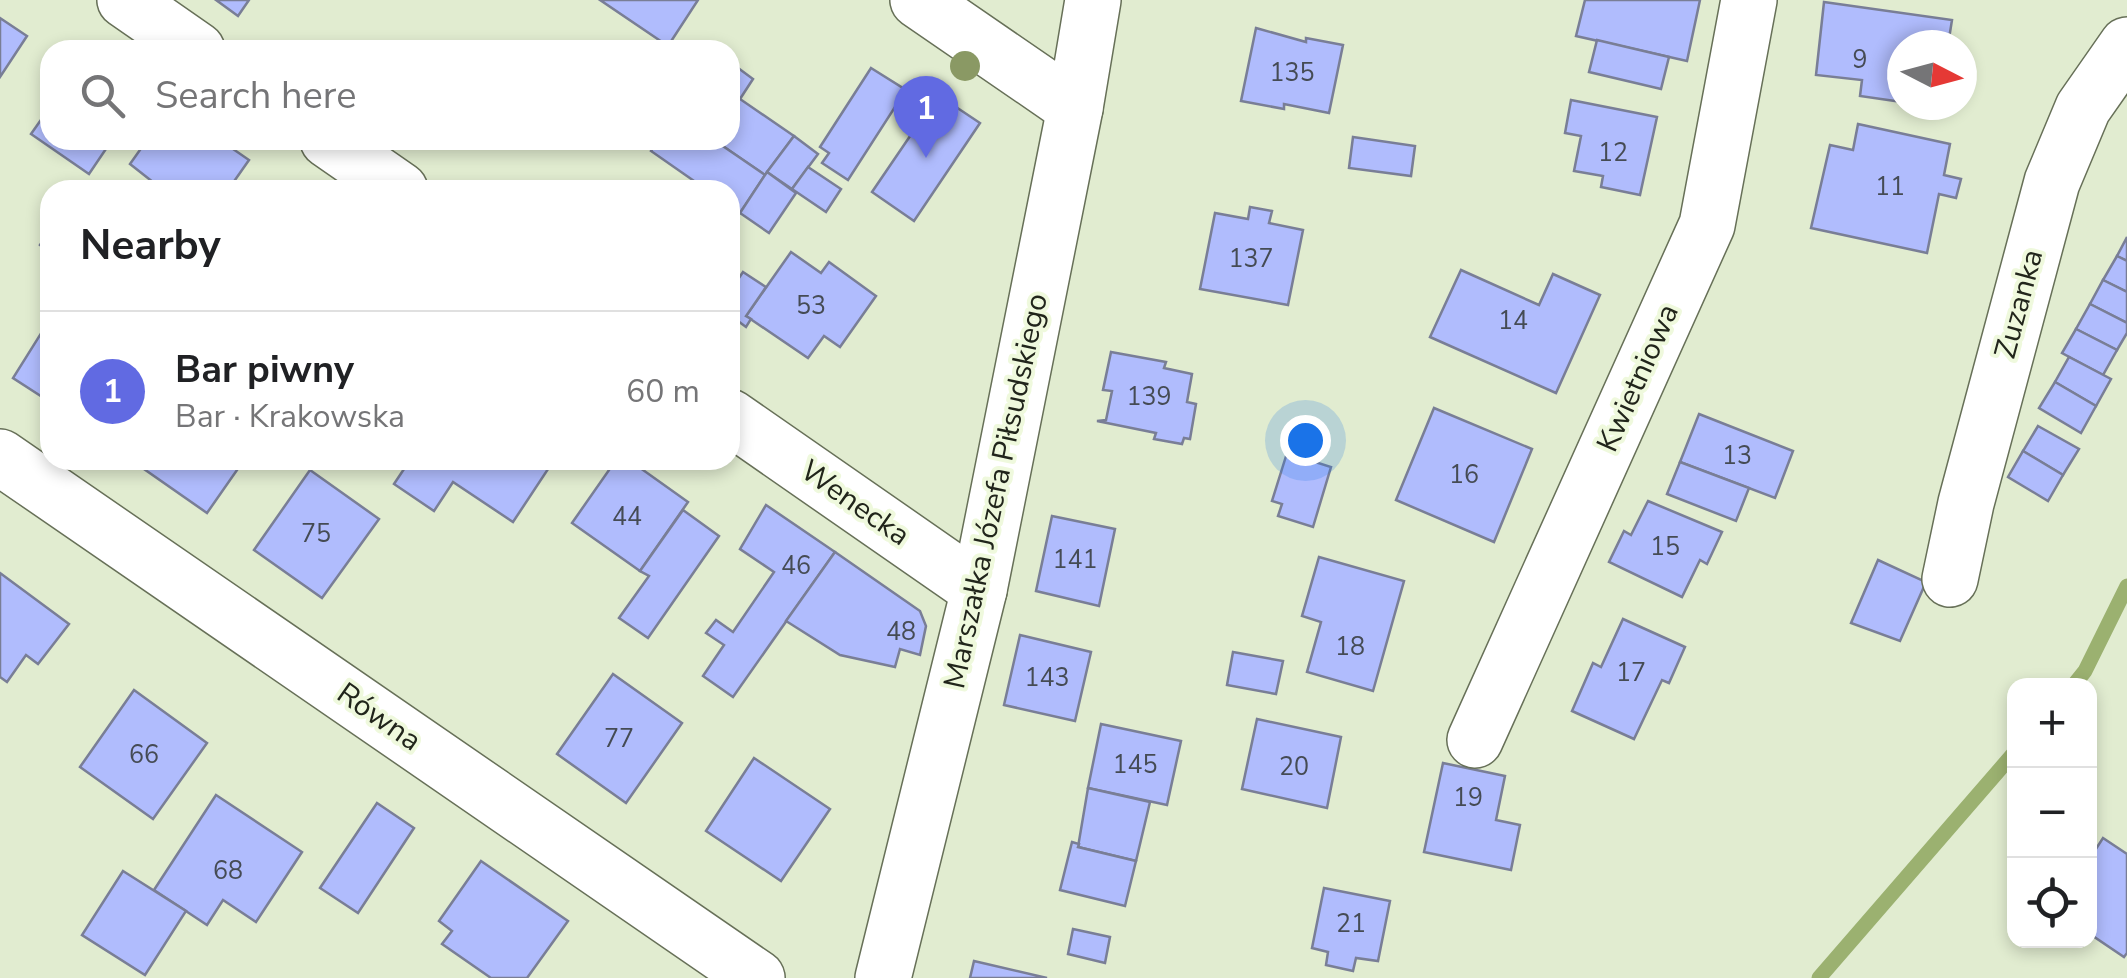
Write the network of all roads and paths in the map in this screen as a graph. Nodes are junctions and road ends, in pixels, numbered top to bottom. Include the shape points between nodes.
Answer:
1 (124, 0) edge
2 (918, 0) edge
3 (1093, 0) edge
4 (1749, 0) edge
5 (182, 40) edge
6 (2127, 45) edge
7 (1075, 108) junction
8 (342, 150) edge
9 (386, 180) edge
10 (740, 424) edge
11 (0, 457) edge
12 (1950, 578) dead end
13 (979, 590) junction
14 (1475, 740) dead end
15 (757, 978) edge
16 (883, 978) edge

1 - 5 street
2 - 7 street
3 - 7 street, Marszałka Józefa Piłsudskiego
4 - 14 street, Kwietniowa via 1707,225
6 - 12 street, Zuzanka via 2084,108 2052,182
7 - 13 street, Marszałka Józefa Piłsudskiego
8 - 9 street
10 - 13 street, Wenecka
11 - 15 street, Równa
13 - 16 street, Marszałka Józefa Piłsudskiego

